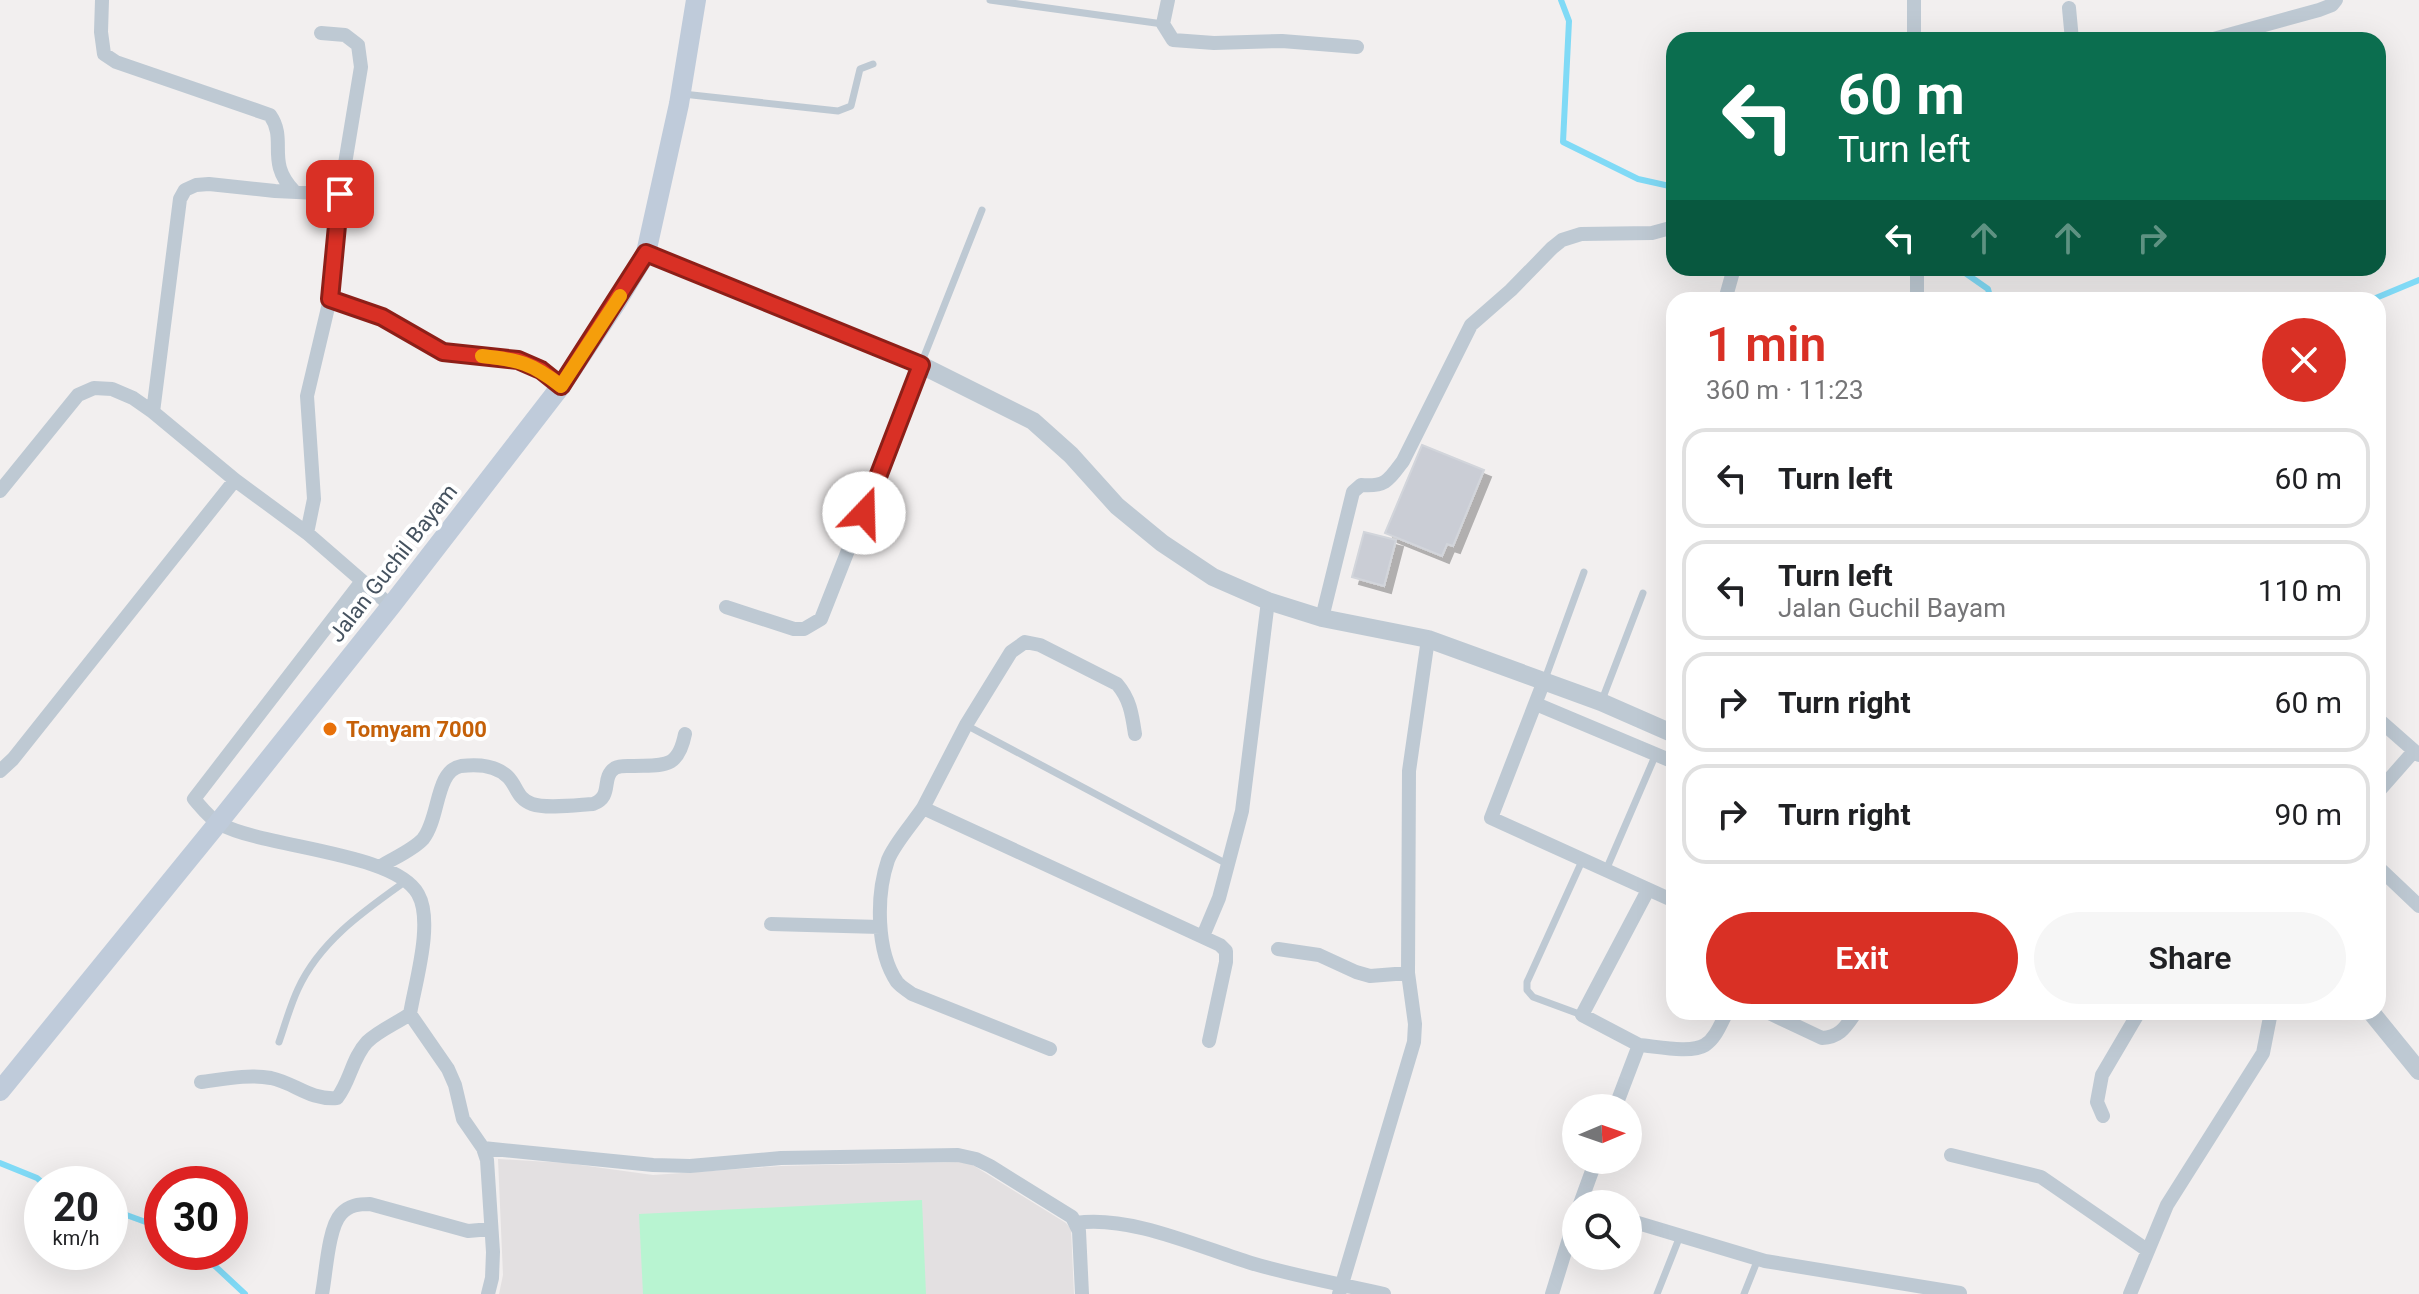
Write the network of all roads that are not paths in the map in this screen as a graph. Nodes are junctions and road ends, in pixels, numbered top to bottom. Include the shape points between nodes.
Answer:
1 (102, 0) edge
2 (696, 0) edge
3 (990, 0) edge
4 (1168, 0) edge
5 (1914, 0) edge
6 (2336, 0) edge
7 (2069, 8) dead end
8 (1163, 24) junction
9 (1914, 32) edge
10 (2071, 32) edge
11 (2239, 32) edge
12 (321, 33) dead end
13 (1357, 47) dead end
14 (873, 64) dead end
15 (681, 94) junction
16 (294, 191) junction
17 (340, 194) junction
18 (982, 210) dead end
19 (1666, 229) edge
20 (646, 253) junction
21 (330, 299) junction
22 (921, 365) junction
23 (561, 386) junction
24 (153, 412) junction
25 (235, 480) junction
26 (0, 491) edge
27 (307, 533) junction
28 (1584, 572) dead end
29 (362, 581) junction
30 (1643, 593) dead end
31 (1268, 601) junction
32 (391, 606) junction
33 (726, 607) dead end
34 (1322, 618) junction
35 (1428, 639) junction
36 (1544, 681) junction
37 (1601, 702) junction
38 (1536, 704) junction
39 (966, 725) junction
40 (2386, 726) edge
41 (1666, 730) edge
42 (685, 734) dead end
43 (1135, 734) dead end
44 (2417, 753) edge
45 (1656, 754) junction
46 (1666, 758) edge
47 (0, 771) edge
48 (2386, 784) edge
49 (923, 808) junction
50 (218, 823) junction
51 (1582, 861) junction
52 (1229, 865) junction
53 (381, 866) junction
54 (1606, 871) junction
55 (2386, 875) edge
56 (406, 881) junction
57 (1648, 890) junction
58 (1666, 898) edge
59 (2419, 906) edge
60 (771, 924) dead end
61 (880, 927) junction
62 (1203, 936) junction
63 (1278, 949) dead end
64 (1408, 973) junction
65 (410, 1014) junction
66 (1582, 1015) junction
67 (1723, 1020) edge
68 (1784, 1020) edge
69 (1851, 1020) edge
70 (2134, 1020) edge
71 (2269, 1020) edge
72 (2378, 1020) edge
73 (1209, 1041) dead end
74 (279, 1042) dead end
75 (1639, 1045) junction
76 (1050, 1049) dead end
77 (2419, 1071) edge
78 (201, 1082) dead end
79 (0, 1091) edge
80 (1620, 1094) edge
81 (2103, 1116) dead end
82 (483, 1148) junction
83 (1951, 1155) dead end
84 (1076, 1223) junction
85 (1642, 1224) edge
86 (491, 1229) junction
87 (1680, 1236) junction
88 (2147, 1250) junction
89 (1758, 1259) junction
90 (1562, 1262) edge
91 (1341, 1290) edge
92 (1960, 1293) edge
93 (322, 1294) edge
94 (488, 1294) edge
95 (1082, 1294) edge
96 (1384, 1294) edge
97 (1552, 1294) edge
98 (1657, 1294) edge
99 (1744, 1294) edge
100 (2130, 1294) edge

1 - 16 street via 104,54 270,115 277,125 278,166
2 - 15 main road, Jalan Guchil Bayam
3 - 8 lane
4 - 8 street
5 - 9 street
6 - 11 street via 2319,10
7 - 10 street
8 - 13 street via 1173,40
12 - 17 street via 345,35 358,45 361,67
14 - 15 lane via 860,69 851,106 838,111
15 - 20 main road, Jalan Guchil Bayam
16 - 17 street
16 - 24 street via 209,184 185,190
17 - 21 street
18 - 22 lane
19 - 34 street via 1581,234 1562,240 1471,325 1403,461 1388,481 1361,485 1353,492
20 - 22 street
20 - 23 main road, Jalan Guchil Bayam
21 - 23 street via 382,317 443,352 518,360
21 - 27 street via 307,396 314,499
22 - 31 street via 1033,421 1117,506 1162,543 1213,577
22 - 33 street via 821,619 794,629
23 - 32 main road, Jalan Guchil Bayam
24 - 25 street
24 - 26 street via 112,389 94,388 78,395
25 - 27 street
25 - 47 street
27 - 29 street
28 - 36 lane
29 - 32 street
29 - 50 street via 194,799
30 - 37 lane
31 - 34 street
31 - 52 street via 1242,811
32 - 50 main road, Jalan Guchil Bayam
34 - 35 street
35 - 36 street
35 - 64 street via 1409,771
36 - 37 street
36 - 38 street
37 - 41 street
38 - 45 street
38 - 51 street via 1491,818
39 - 43 street via 1011,652 1025,642 1117,684 1126,694
39 - 49 street
39 - 52 lane
40 - 44 street
42 - 53 street via 675,760 665,765 613,769 605,795 593,804 534,805 492,767 456,767 443,777 436,815 422,840
44 - 48 street
45 - 46 street
45 - 54 lane
49 - 61 street via 889,858
49 - 62 street
50 - 53 street via 259,838
50 - 79 main road, Jalan Guchil Bayam
51 - 54 street
51 - 66 lane via 1527,990
52 - 62 street
53 - 56 street
54 - 57 street
55 - 59 street
56 - 65 street via 418,893 424,931
56 - 74 lane via 337,935 315,960
57 - 58 street
57 - 66 street
60 - 61 street
61 - 76 street via 898,985
62 - 73 street via 1226,951
63 - 64 street via 1319,955 1370,976
64 - 91 street via 1414,1042
65 - 78 street via 367,1042 337,1098 304,1093 272,1078
65 - 82 street via 448,1069 463,1119
66 - 75 street
67 - 75 street via 1702,1047
68 - 69 street via 1832,1038
70 - 81 street via 2102,1075 2097,1102
71 - 88 street via 2258,1064 2167,1205
72 - 77 street
75 - 80 street
82 - 84 street via 690,1166 781,1158 958,1155 990,1166
82 - 86 street
83 - 88 street via 2041,1177
84 - 91 street via 1109,1223 1164,1234
84 - 95 street
85 - 87 street
86 - 93 street via 468,1231 354,1204 334,1223
86 - 94 street
87 - 89 street
87 - 98 lane
88 - 100 street
89 - 92 street
89 - 99 lane
90 - 97 street
91 - 96 street

